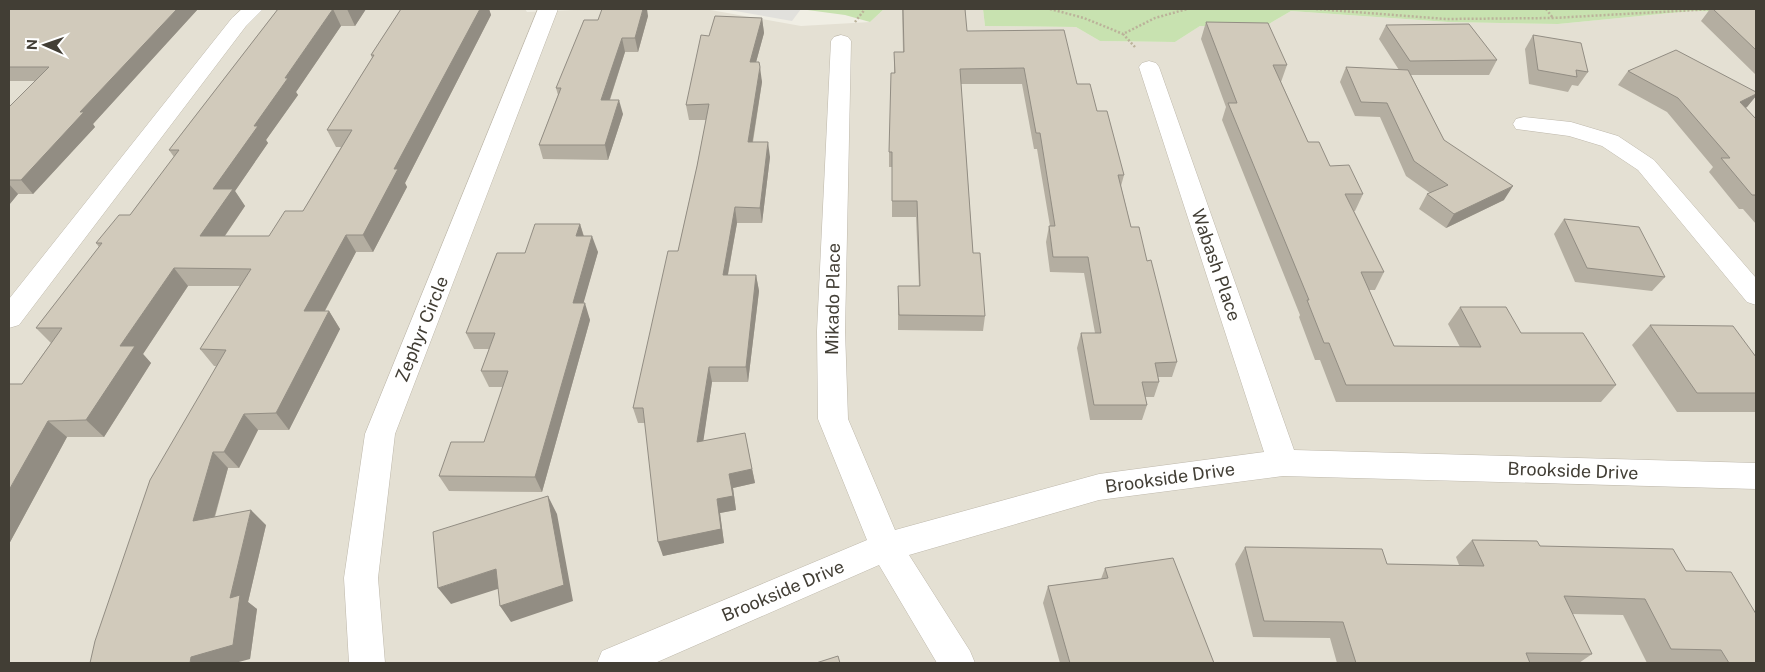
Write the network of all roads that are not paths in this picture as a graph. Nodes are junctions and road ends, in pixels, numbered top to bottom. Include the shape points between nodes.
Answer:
1 (253, 9) edge
2 (548, 9) edge
3 (841, 42) dead end
4 (1149, 67) road end
5 (1524, 124) dead end
6 (1756, 295) edge
7 (9, 318) edge
8 (1283, 463) junction
9 (1756, 476) edge
10 (886, 547) junction
11 (367, 663) edge
12 (614, 663) edge
13 (956, 663) edge

1 - 7 street via 239,22
2 - 11 street, Zephyr Circle via 380,434 361,578
3 - 10 street, Mikado Place via 832,332 834,419
4 - 8 street, Wabash Place
5 - 6 street via 1571,129 1610,142 1646,165
8 - 9 street, Brookside Drive
8 - 10 street, Brookside Drive via 1099,487
10 - 12 street, Brookside Drive
10 - 13 street, Mikado Place

